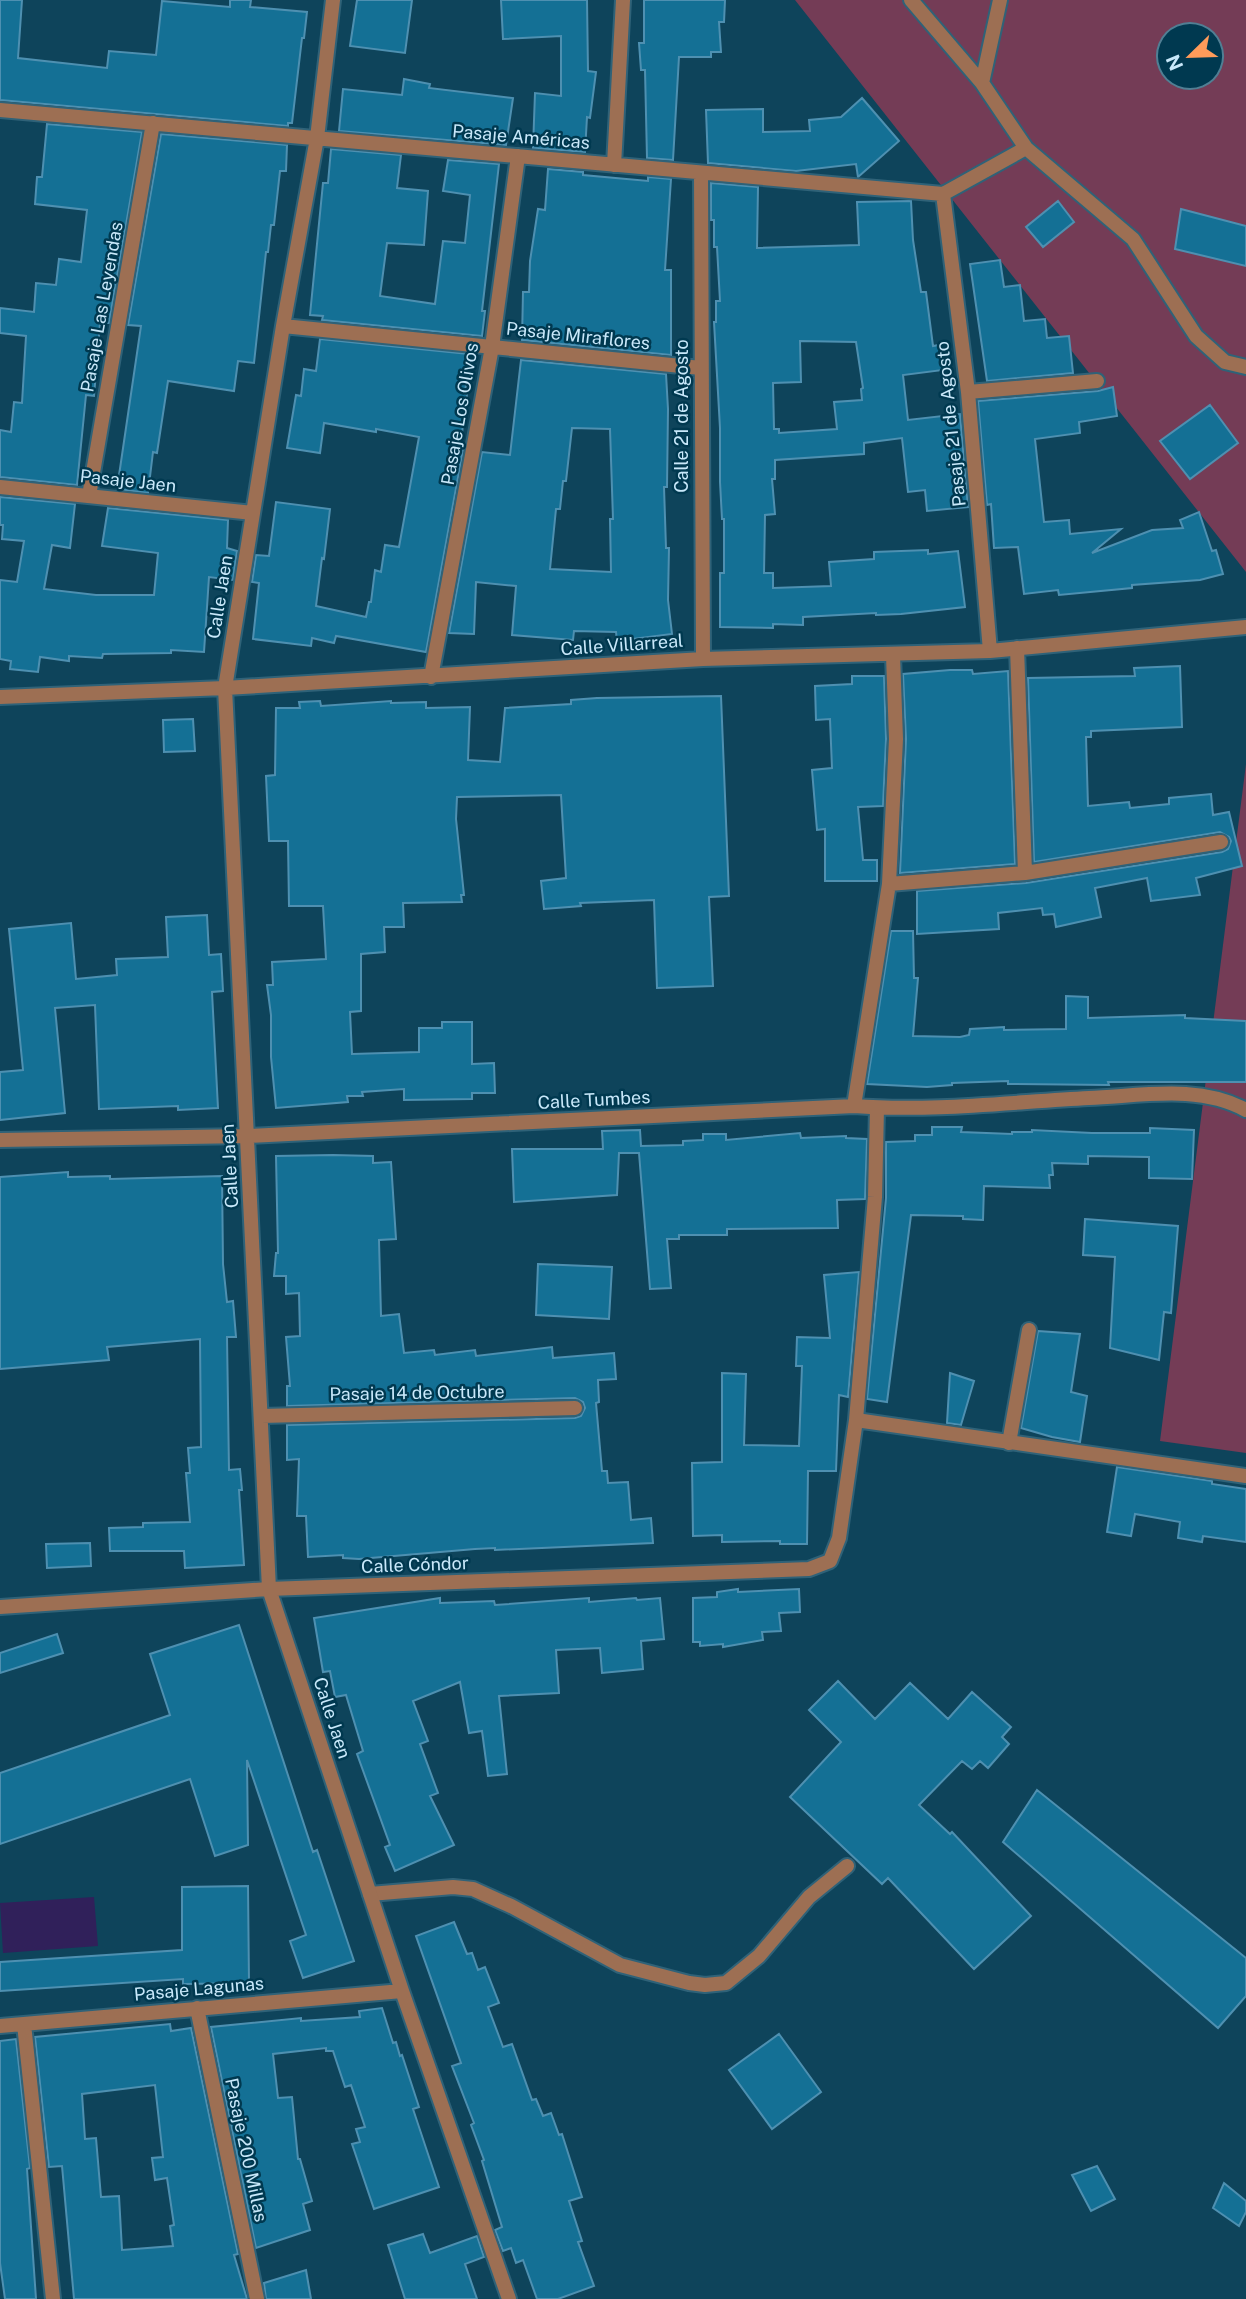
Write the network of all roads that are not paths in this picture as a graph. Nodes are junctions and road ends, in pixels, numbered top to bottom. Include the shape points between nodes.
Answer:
1 (333, 0) edge
2 (624, 0) edge
3 (911, 0) edge
4 (1000, 0) edge
5 (982, 83) junction
6 (0, 110) edge
7 (153, 123) junction
8 (317, 138) junction
9 (1026, 148) junction
10 (518, 156) junction
11 (614, 165) junction
12 (701, 173) junction
13 (943, 194) junction
14 (284, 326) junction
15 (492, 347) junction
16 (1246, 367) edge
17 (701, 368) junction
18 (1097, 381) dead end
19 (968, 392) junction
20 (0, 487) edge
21 (89, 496) junction
22 (253, 513) junction
23 (1246, 627) edge
24 (1017, 648) junction
25 (990, 651) junction
26 (893, 655) junction
27 (703, 659) junction
28 (431, 677) junction
29 (225, 688) junction
30 (0, 697) edge
31 (1221, 842) dead end
32 (1024, 873) junction
33 (889, 884) junction
34 (855, 1106) junction
35 (877, 1108) junction
36 (1246, 1110) edge
37 (248, 1136) junction
38 (0, 1140) edge
39 (1029, 1330) dead end
40 (575, 1408) dead end
41 (261, 1416) junction
42 (856, 1420) junction
43 (1009, 1443) junction
44 (1246, 1476) edge
45 (269, 1589) junction
46 (0, 1607) edge
47 (847, 1866) dead end
48 (370, 1894) junction
49 (402, 1990) junction
50 (197, 2008) junction
51 (24, 2024) junction
52 (0, 2026) edge
53 (53, 2299) edge
54 (257, 2299) edge
55 (509, 2299) edge

1 - 8 street, Calle Jaen
2 - 11 street
3 - 5 street
4 - 5 street
5 - 9 street
6 - 7 street, Pasaje Américas
7 - 8 street, Pasaje Américas
7 - 21 street, Pasaje Las Leyendas
8 - 10 street, Pasaje Américas
8 - 14 street, Calle Jaen
9 - 13 street
9 - 16 street via 1133,239 1196,336 1225,362
10 - 11 street, Pasaje Américas
10 - 15 street, Pasaje Los Olivos
11 - 12 street, Pasaje Américas
12 - 13 street, Pasaje Américas
12 - 17 street, Calle 21 de Agosto
13 - 19 street, Pasaje 21 de Agosto
14 - 15 street, Pasaje Miraflores
14 - 22 street, Calle Jaen
15 - 17 street, Pasaje Miraflores
15 - 28 street, Pasaje Los Olivos
17 - 27 street, Calle 21 de Agosto
18 - 19 street
19 - 25 street, Pasaje 21 de Agosto
20 - 21 street, Pasaje Jaen
21 - 22 street, Pasaje Jaen
22 - 29 street, Calle Jaen
23 - 24 street, Calle Villarreal
24 - 25 street, Calle Villarreal
24 - 32 street
25 - 26 street, Calle Villarreal
26 - 27 street, Calle Villarreal
26 - 33 street via 896,739
27 - 28 street, Calle Villarreal
28 - 29 street, Calle Villarreal
29 - 30 street, Calle Villarreal
29 - 37 street, Calle Jaen
31 - 32 street
32 - 33 street
33 - 34 street
34 - 35 street, Calle Tumbes
34 - 37 street, Calle Tumbes
35 - 36 street, Calle Tumbes via 1190,1093
35 - 42 street via 875,1197
37 - 38 street, Calle Tumbes
37 - 41 street, Calle Jaen
39 - 43 street
40 - 41 street, Pasaje 14 de Octubre
41 - 45 street, Calle Jaen
42 - 43 street
42 - 45 street, Calle Cóndor via 839,1538 830,1561 809,1569
43 - 44 street
45 - 46 street, Calle Cóndor
45 - 48 street, Calle Jaen
47 - 48 street via 809,1897 759,1956 726,1983 705,1985 620,1965 473,1889
48 - 49 street, Calle Jaen
49 - 50 street, Pasaje Lagunas
49 - 55 street, Calle Jaen
50 - 51 street, Pasaje Lagunas
50 - 54 street, Pasaje 200 Millas
51 - 52 street, Pasaje Lagunas
51 - 53 street

